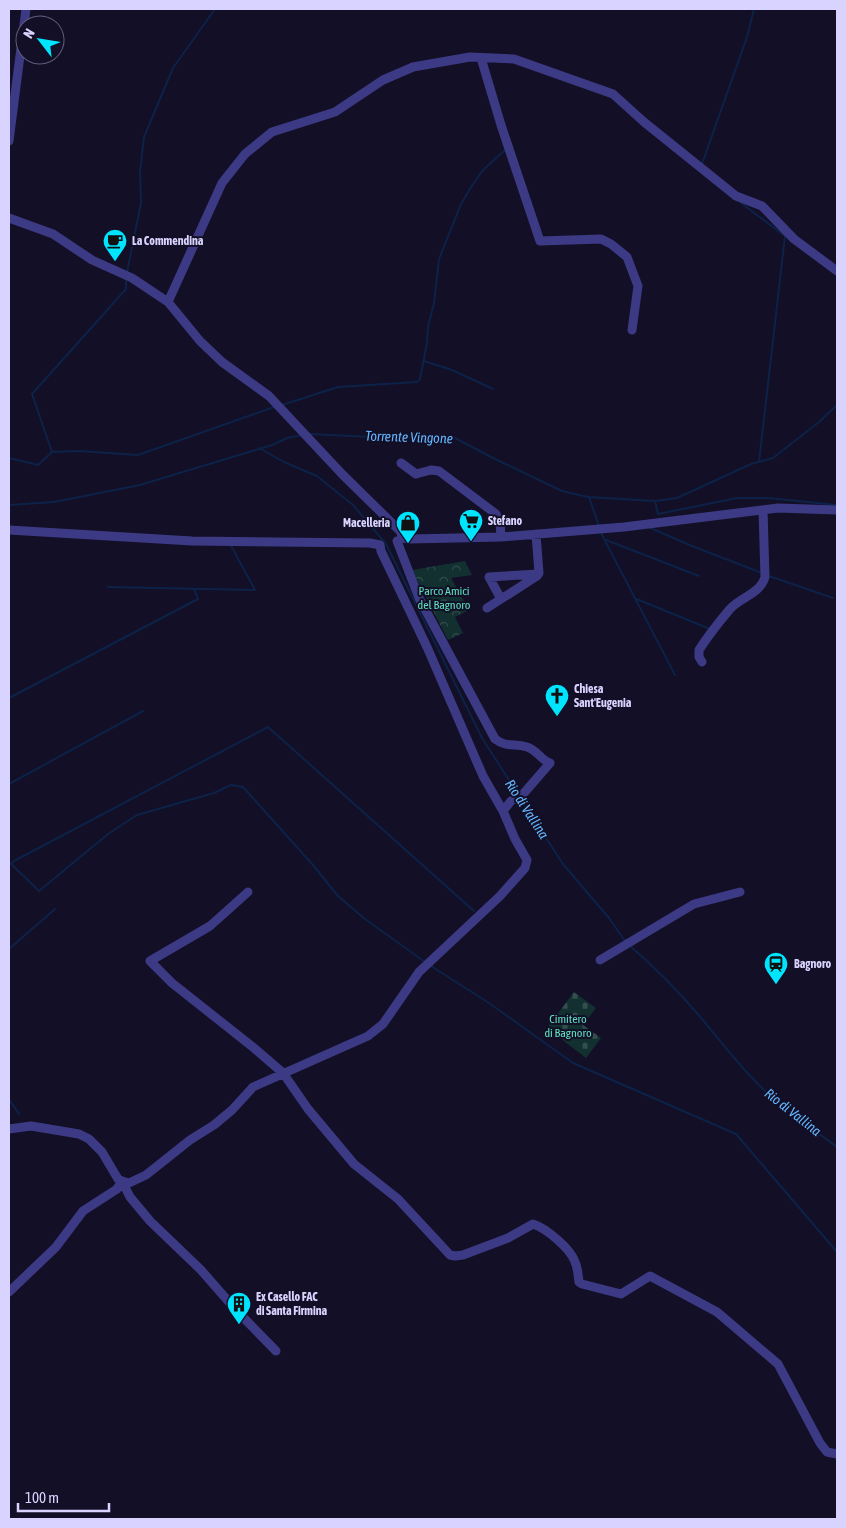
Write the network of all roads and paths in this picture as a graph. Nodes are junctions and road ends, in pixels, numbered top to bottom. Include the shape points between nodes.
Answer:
1 (26, 9) edge
2 (481, 58) junction
3 (9, 141) edge
4 (9, 218) edge
5 (837, 271) edge
6 (168, 302) junction
7 (632, 330) dead end
8 (401, 463) dead end
9 (763, 510) junction
10 (837, 510) edge
11 (9, 530) edge
12 (536, 534) junction
13 (501, 537) junction
14 (390, 542) junction
15 (538, 574) junction
16 (501, 598) junction
17 (487, 608) dead end
18 (702, 662) dead end
19 (503, 811) junction
20 (248, 892) dead end
21 (740, 892) dead end
22 (600, 960) dead end
23 (283, 1073) junction
24 (9, 1129) edge
25 (122, 1182) junction
26 (9, 1292) edge
27 (276, 1351) dead end
28 (837, 1454) edge

1 - 3 street
2 - 5 street via 514,60 613,94 736,196 762,206 794,239
2 - 6 street via 412,67 383,80 335,112 272,132 245,154 222,183
2 - 7 street via 540,241 601,239 628,256 638,286
4 - 6 street via 53,234 92,260 132,278
6 - 14 street via 200,341 222,362 269,396 400,531
8 - 13 street via 416,474 439,471 496,514
9 - 10 street
9 - 12 street
9 - 18 street via 764,583 732,607 699,650 698,658
11 - 14 street via 192,541
12 - 13 street
12 - 15 street
13 - 14 street
14 - 19 street via 381,551 483,776
14 - 19 street via 495,739 502,745 527,747 550,763 539,778
15 - 16 street
15 - 16 street via 489,577
16 - 17 street
19 - 23 street via 526,860 525,868 428,964 383,1024 368,1036
20 - 23 street via 210,926 150,961 172,983
21 - 22 street via 694,904
23 - 25 street via 253,1087 232,1110 146,1175
23 - 28 street via 354,1164 398,1199 450,1255 463,1255 500,1242 533,1224 543,1228 572,1254 582,1284 621,1294 650,1276 717,1312 778,1364 820,1443 827,1452
24 - 25 street via 31,1126 79,1134 102,1152
25 - 26 street via 117,1189 83,1211 56,1247
25 - 27 street via 150,1221 201,1270

